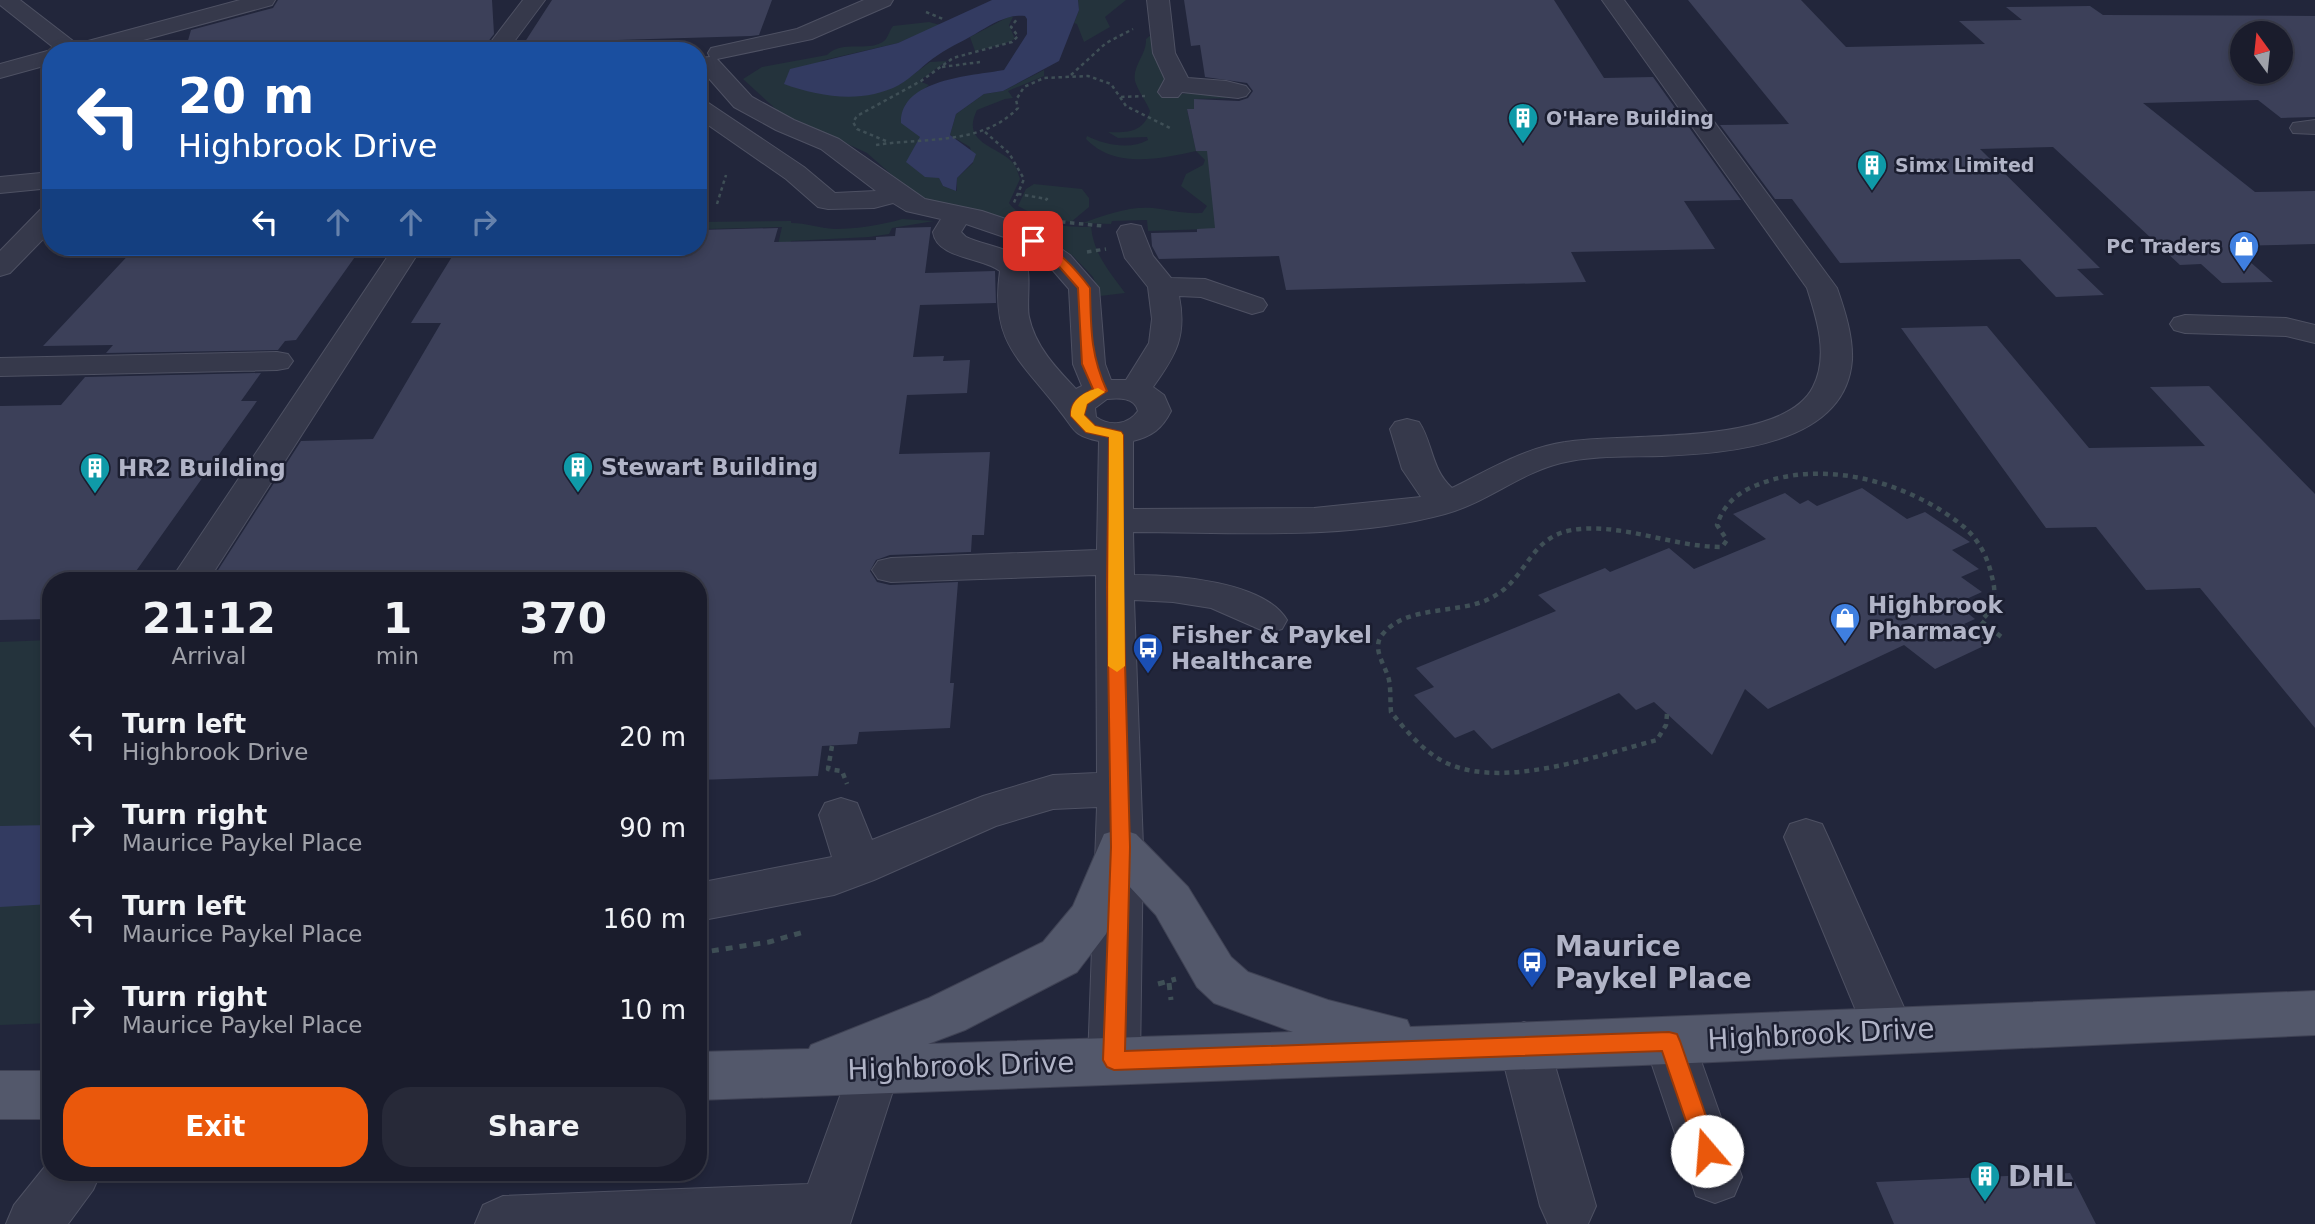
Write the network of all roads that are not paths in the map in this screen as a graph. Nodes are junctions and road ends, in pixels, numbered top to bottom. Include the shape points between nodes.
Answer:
1 (7, 0) edge
2 (264, 0) edge
3 (534, 0) edge
4 (882, 0) edge
5 (1158, 0) edge
6 (1614, 0) edge
7 (62, 42) edge
8 (108, 42) edge
9 (502, 42) edge
10 (707, 58) edge
11 (42, 59) edge
12 (707, 59) edge
13 (0, 71) edge
14 (1238, 91) dead end
15 (707, 113) edge
16 (42, 181) edge
17 (0, 185) edge
18 (897, 194) junction
19 (958, 214) junction
20 (42, 224) edge
21 (1119, 235) road end
22 (402, 256) edge
23 (0, 267) edge
24 (1162, 286) junction
25 (1252, 305) dead end
26 (2185, 324) dead end
27 (2315, 334) edge
28 (277, 361) dead end
29 (0, 367) edge
30 (1134, 391) junction
31 (1089, 400) junction
32 (1407, 429) dead end
33 (1116, 435) junction
34 (1446, 501) junction
35 (1115, 520) junction
36 (891, 570) dead end
37 (194, 572) edge
38 (1115, 574) junction
39 (1268, 620) dead end
40 (1118, 789) junction
41 (841, 815) dead end
42 (1806, 837) dead end
43 (1121, 847) junction
44 (858, 867) junction
45 (707, 900) edge
46 (2315, 1013) edge
47 (1889, 1030) junction
48 (1669, 1041) junction
49 (1524, 1045) junction
50 (1439, 1048) junction
51 (1114, 1060) junction
52 (874, 1069) junction
53 (797, 1073) junction
54 (707, 1076) edge
55 (0, 1095) edge
56 (42, 1095) edge
57 (1715, 1177) dead end
58 (67, 1181) edge
59 (1568, 1206) dead end
60 (825, 1217) edge
61 (34, 1224) edge
62 (503, 1224) edge

1 - 7 street
2 - 8 street
3 - 9 street
4 - 10 street via 804,34
5 - 14 street via 1164,53 1177,79 1172,88
6 - 34 street via 1822,288 1835,323 1834,378 1821,401 1787,427 1749,438 1561,452
11 - 13 street
12 - 18 street via 743,102 830,144
15 - 18 street via 828,201 874,200
16 - 17 street
18 - 19 street via 916,205
19 - 31 street via 1020,233 1060,261 1084,288
19 - 31 street via 948,238 1000,257 1015,269 1012,303 1019,338 1052,384
20 - 23 street
21 - 24 street
22 - 37 street
24 - 25 street via 1205,288
24 - 30 street via 1168,316 1166,341
26 - 27 street via 2286,327
28 - 29 street
30 - 31 street
30 - 33 street via 1154,403 1153,421
31 - 33 street via 1078,416 1091,429
32 - 34 street via 1420,473
33 - 35 street
34 - 35 street via 1366,516
35 - 38 street
36 - 38 street
38 - 39 street via 1164,589 1212,595
38 - 40 street
40 - 43 street
40 - 44 street via 1053,792 983,813
41 - 44 street
42 - 47 street
43 - 50 main road via 1172,901 1214,972 1231,988 1328,1022
43 - 51 street
43 - 53 main road via 1090,922 1060,957 947,1014
44 - 45 street via 834,876
46 - 47 main road, Highbrook Drive
47 - 48 main road, Highbrook Drive
48 - 49 main road, Highbrook Drive
48 - 57 street
49 - 50 main road, Highbrook Drive
49 - 59 street
50 - 51 main road, Highbrook Drive
51 - 52 main road, Highbrook Drive
52 - 53 main road, Highbrook Drive
52 - 60 street
53 - 54 main road, Highbrook Drive
55 - 56 main road
58 - 61 street
60 - 62 street

